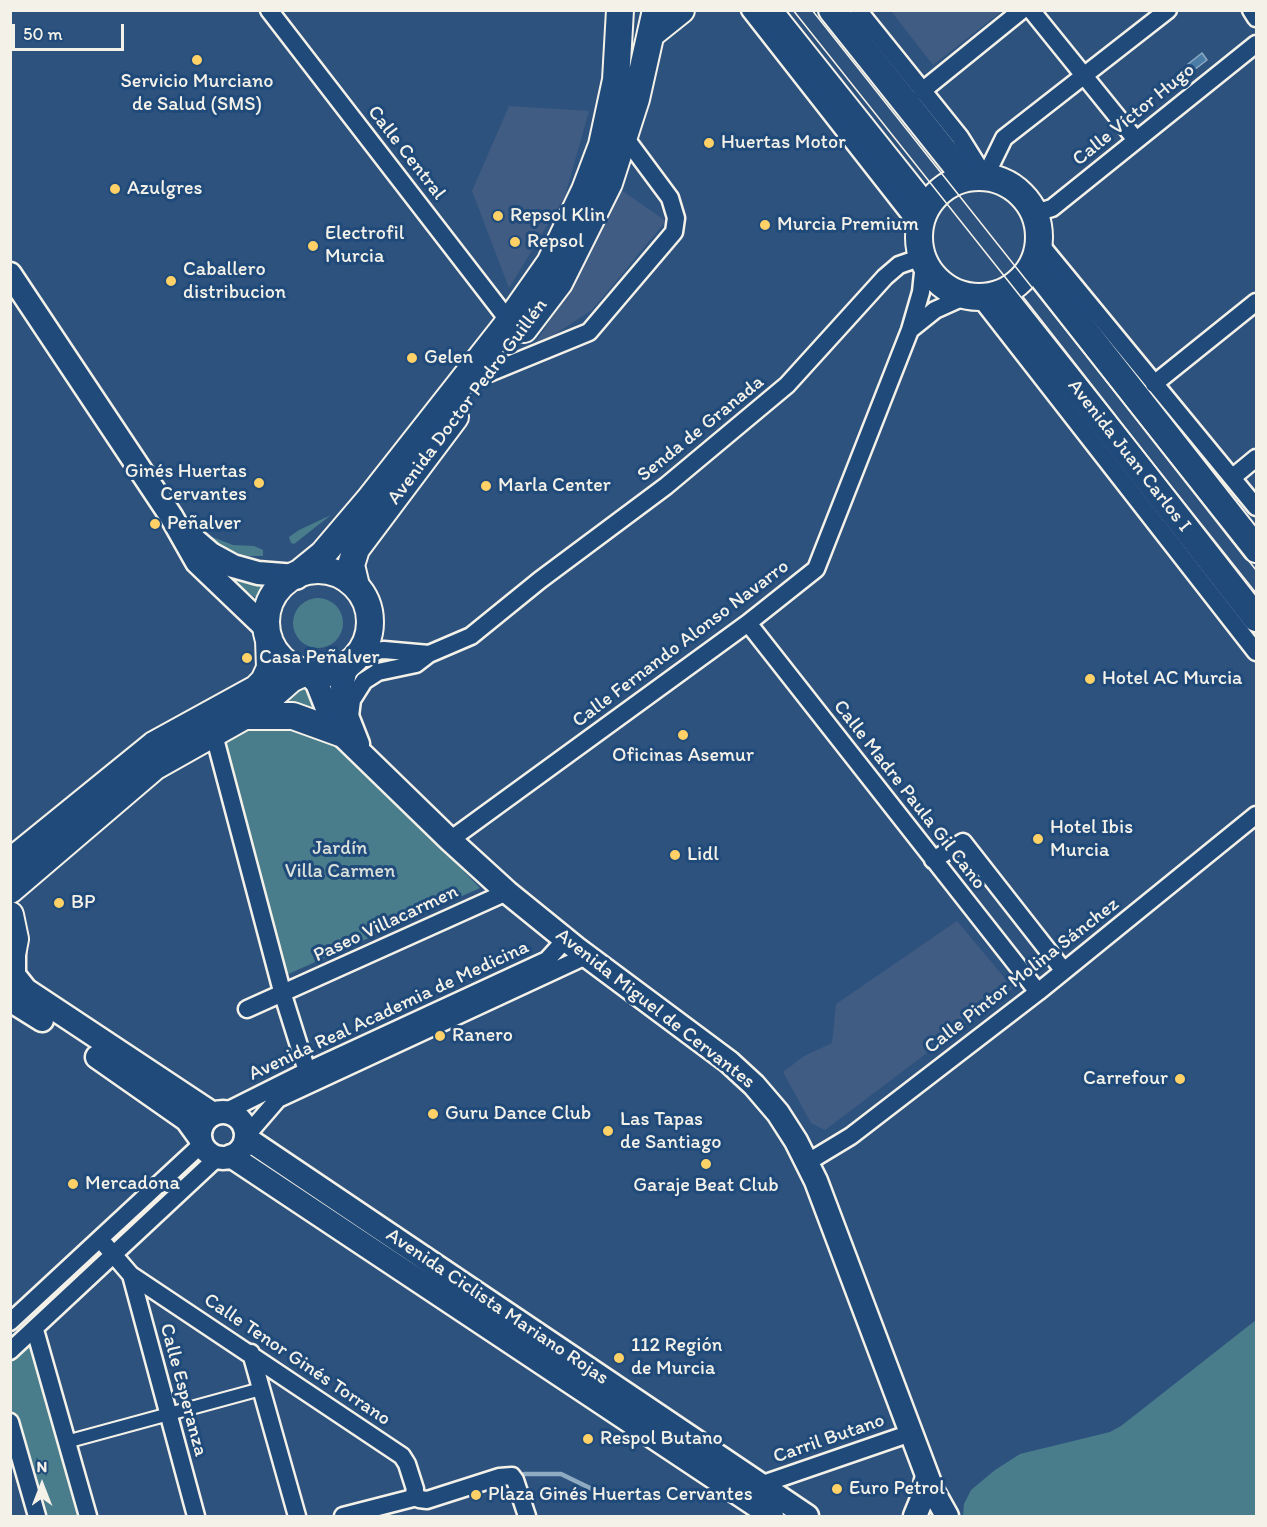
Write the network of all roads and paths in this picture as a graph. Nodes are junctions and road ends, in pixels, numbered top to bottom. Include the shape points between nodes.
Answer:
1 (269, 10) edge
2 (620, 10) edge
3 (681, 10) edge
4 (750, 10) edge
5 (832, 10) edge
6 (858, 10) edge
7 (1022, 10) edge
8 (1031, 10) edge
9 (1168, 10) edge
10 (1251, 10) edge
11 (767, 13) edge
12 (1257, 18) edge
13 (654, 22) edge
14 (1257, 44) edge
15 (1084, 75) junction
16 (922, 91) junction
17 (624, 136) junction
18 (1136, 140) junction
19 (975, 177) junction
20 (1035, 213) junction
21 (922, 217) junction
22 (1036, 255) junction
23 (923, 260) junction
24 (10, 274) edge
25 (983, 296) junction
26 (1257, 302) edge
27 (509, 321) junction
28 (910, 330) junction
29 (489, 373) junction
30 (1154, 384) junction
31 (1257, 458) edge
32 (1233, 477) junction
33 (1257, 507) edge
34 (171, 516) junction
35 (1257, 549) edge
36 (296, 576) junction
37 (356, 586) junction
38 (1257, 618) edge
39 (748, 623) junction
40 (268, 634) junction
41 (1257, 652) edge
42 (429, 654) junction
43 (354, 659) junction
44 (306, 672) junction
45 (242, 716) junction
46 (345, 728) junction
47 (213, 732) junction
48 (1257, 815) edge
49 (450, 840) junction
50 (933, 860) junction
51 (10, 862) edge
52 (10, 890) edge
53 (507, 892) junction
54 (10, 915) edge
55 (565, 940) junction
56 (586, 956) junction
57 (12, 958) edge
58 (1064, 971) junction
59 (1038, 992) junction
60 (283, 995) junction
61 (10, 1000) edge
62 (247, 1010) dead end
63 (307, 1071) junction
64 (219, 1113) junction
65 (246, 1137) junction
66 (213, 1149) junction
67 (808, 1162) junction
68 (100, 1239) junction
69 (113, 1257) junction
70 (130, 1275) junction
71 (11, 1322) edge
72 (35, 1330) junction
73 (10, 1351) edge
74 (251, 1353) junction
75 (261, 1389) junction
76 (168, 1415) junction
77 (10, 1422) edge
78 (911, 1433) junction
79 (66, 1442) junction
80 (15, 1455) edge
81 (930, 1483) junction
82 (760, 1485) junction
83 (414, 1495) junction
84 (37, 1516) edge
85 (87, 1516) edge
86 (195, 1516) edge
87 (297, 1516) edge
88 (343, 1516) edge
89 (527, 1516) edge
90 (772, 1516) edge
91 (807, 1516) edge
92 (915, 1516) edge
93 (937, 1516) edge
94 (946, 1516) edge

1 - 27 street, Calle Central
2 - 27 main road, Avenida Doctor Pedro Guillén via 616,80 602,145 550,263
3 - 13 main road
4 - 21 street
5 - 19 main road
6 - 16 street
7 - 16 street
8 - 15 street
9 - 15 street
10 - 12 street
11 - 21 main road
13 - 17 main road, Avenida Doctor Pedro Guillén
14 - 18 street, Calle Víctor Hugo
15 - 18 street
15 - 19 street via 1004,138
16 - 19 street via 960,137
17 - 29 main road, Avenida Doctor Pedro Guillén via 609,183 559,284
17 - 29 street via 670,198 676,218 674,232 589,332
18 - 20 street, Calle Víctor Hugo via 1052,208
19 - 20 main road via 1006,183 1023,195
19 - 21 main road via 938,192
20 - 22 main road via 1040,228
21 - 23 main road
22 - 25 main road via 1024,278
22 - 30 street
22 - 35 main road
23 - 25 main road, Avenida Juan Carlos I via 941,285
23 - 28 street, Calle Fernando Alonso Navarro via 921,292
23 - 42 street, Senda de Granada via 899,265 787,385 666,486 471,636
24 - 34 main road
25 - 28 street via 935,310
25 - 38 main road, Avenida Juan Carlos I
25 - 41 street
26 - 30 street
27 - 36 main road, Avenida Doctor Pedro Guillén via 323,554
28 - 39 street, Calle Fernando Alonso Navarro via 816,569
29 - 37 main road, Avenida Doctor Pedro Guillén via 356,549 351,566
30 - 32 street
31 - 32 street
32 - 33 street
34 - 36 main road via 200,546 233,566
34 - 40 main road via 206,573 254,614
36 - 37 main road via 327,571
36 - 40 main road via 281,586 271,602
37 - 43 main road via 368,606 370,629
39 - 49 street, Calle Fernando Alonso Navarro
39 - 50 street, Calle Madre Paula Gil Cano
40 - 44 main road via 288,664
40 - 51 main road via 270,668 256,689 154,746
42 - 43 street via 384,650
42 - 46 street, Senda de Granada via 416,664 378,672 364,681 352,700
43 - 44 main road via 337,670
43 - 46 main road via 343,678
44 - 45 main road
44 - 46 main road, Avenida Miguel de Cervantes via 317,683 333,724
45 - 46 main road via 293,716
45 - 47 main road
46 - 49 main road, Avenida Miguel de Cervantes via 361,751
47 - 52 main road via 154,767
47 - 60 street
48 - 58 street, Calle Pintor Molina Sánchez
49 - 53 main road, Avenida Miguel de Cervantes
50 - 58 street via 963,842
50 - 59 street, Calle Madre Paula Gil Cano
53 - 55 main road, Avenida Miguel de Cervantes
53 - 60 street, Paseo Villacarmen
54 - 57 main road via 14,928
55 - 56 main road, Avenida Miguel de Cervantes
55 - 63 street, Avenida Real Academia de Medicina via 547,960
56 - 65 street, Avenida Real Academia de Medicina via 278,1099
56 - 67 main road, Avenida Miguel de Cervantes via 746,1077 778,1113
57 - 64 main road via 14,975 26,990
58 - 59 street, Calle Pintor Molina Sánchez
59 - 67 street, Calle Pintor Molina Sánchez via 850,1136
60 - 62 street, Paseo Villacarmen
60 - 63 street
61 - 66 main road, Avenida Ciclista Mariano Rojas via 187,1120
63 - 64 street, Avenida Real Academia de Medicina
64 - 65 main road via 240,1120
64 - 66 main road via 202,1124
65 - 66 main road via 241,1149
65 - 82 main road, Avenida Ciclista Mariano Rojas
66 - 68 street
66 - 69 street
66 - 90 main road, Avenida Ciclista Mariano Rojas
67 - 78 main road, Avenida Miguel de Cervantes
68 - 69 street
68 - 71 street
69 - 70 street
69 - 72 street
70 - 74 street, Calle Tenor Ginés Torrano
70 - 76 street, Calle Esperanza
71 - 72 street
72 - 73 street
72 - 79 street
74 - 75 street
74 - 83 street, Calle Tenor Ginés Torrano via 399,1453 408,1464
75 - 76 street
75 - 87 street
76 - 79 street
76 - 86 street, Calle Esperanza
77 - 80 street
78 - 81 main road, Avenida Miguel de Cervantes
78 - 82 street, Carril Butano
79 - 85 street
80 - 84 street
81 - 92 main road
81 - 93 main road, Avenida Miguel de Cervantes
81 - 94 main road, Avenida Miguel de Cervantes
82 - 91 main road, Avenida Ciclista Mariano Rojas
83 - 88 street
83 - 89 street via 429,1500 512,1476

